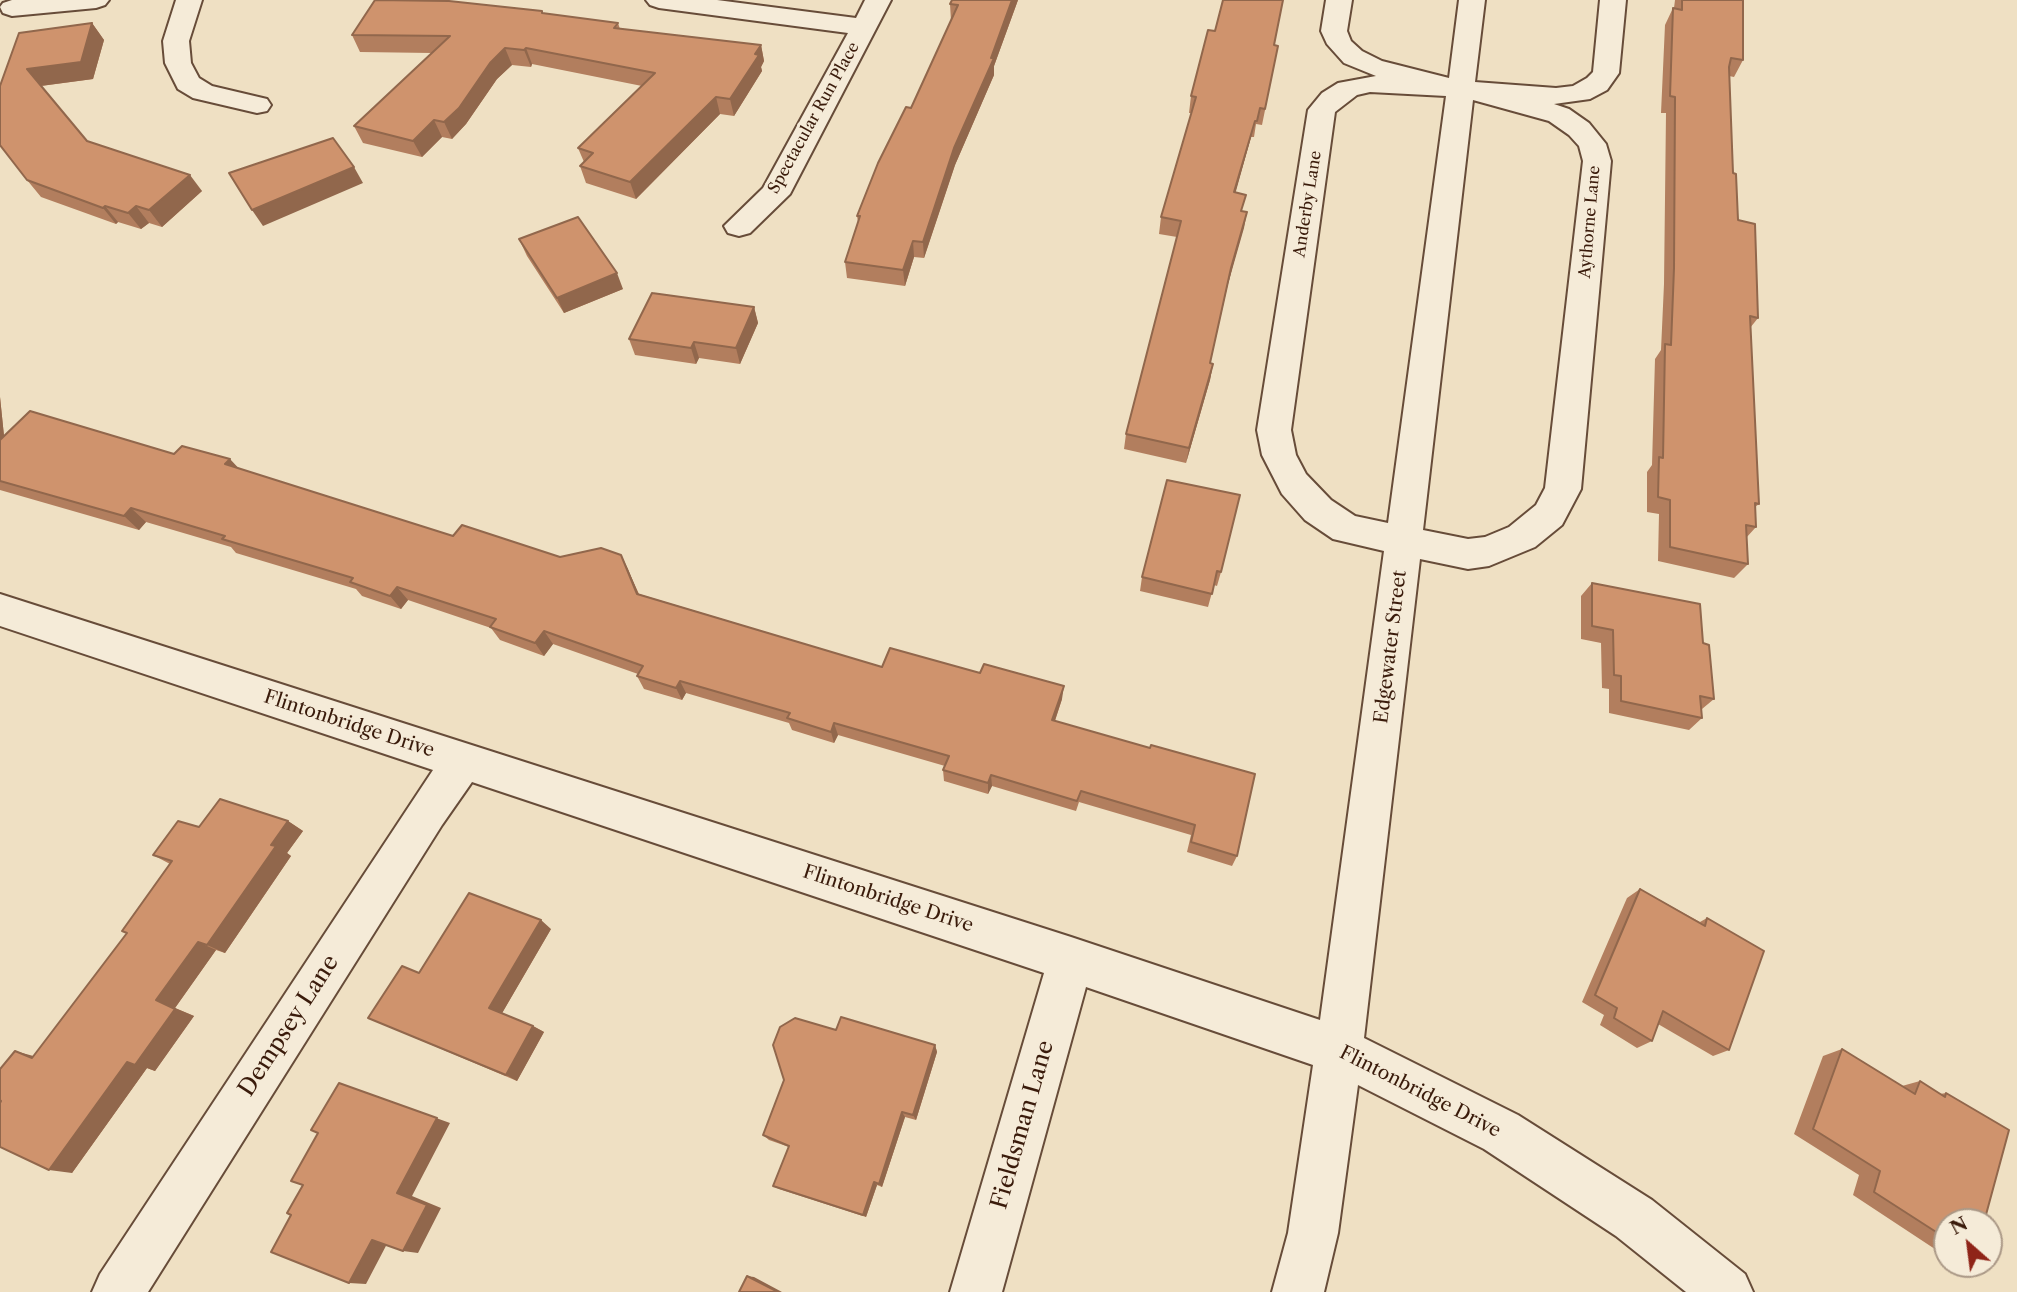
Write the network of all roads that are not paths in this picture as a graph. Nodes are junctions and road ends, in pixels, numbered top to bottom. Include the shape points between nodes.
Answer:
1 (96, 0) edge
2 (189, 0) edge
3 (659, 0) edge
4 (878, 0) edge
5 (1339, 0) edge
6 (1472, 0) edge
7 (1614, 0) edge
8 (12, 8) dead end
9 (864, 27) junction
10 (1459, 89) junction
11 (257, 105) dead end
12 (739, 226) dead end
13 (1405, 541) junction
14 (0, 610) edge
15 (463, 761) junction
16 (1071, 959) junction
17 (1339, 1050) junction
18 (118, 1292) edge
19 (976, 1292) edge
20 (1298, 1292) edge
21 (1727, 1292) edge

1 - 8 street
2 - 11 street via 176,41 178,63 188,83 203,92
3 - 9 street
4 - 9 street, Spectacular Run Place
5 - 10 street via 1334,31 1353,57 1373,67
6 - 10 street, Edgewater Street
7 - 10 street via 1606,73 1597,84 1580,93 1556,96
9 - 12 street, Spectacular Run Place via 775,194
10 - 13 street, Edgewater Street
10 - 13 street, Anderby Lane via 1370,84 1348,89 1322,110 1275,430 1279,455 1289,475 1318,510 1346,530
10 - 13 street, Aythorne Lane via 1559,116 1586,136 1597,160 1563,489 1549,515 1522,537 1489,551 1468,554
13 - 17 street, Edgewater Street
14 - 15 street, Flintonbridge Drive
15 - 16 street, Flintonbridge Drive
15 - 18 street, Dempsey Lane
16 - 17 street, Flintonbridge Drive
16 - 19 street, Fieldsman Lane
17 - 20 street, Edgewater Street via 1313,1233
17 - 21 street, Flintonbridge Drive via 1501,1132 1633,1218

